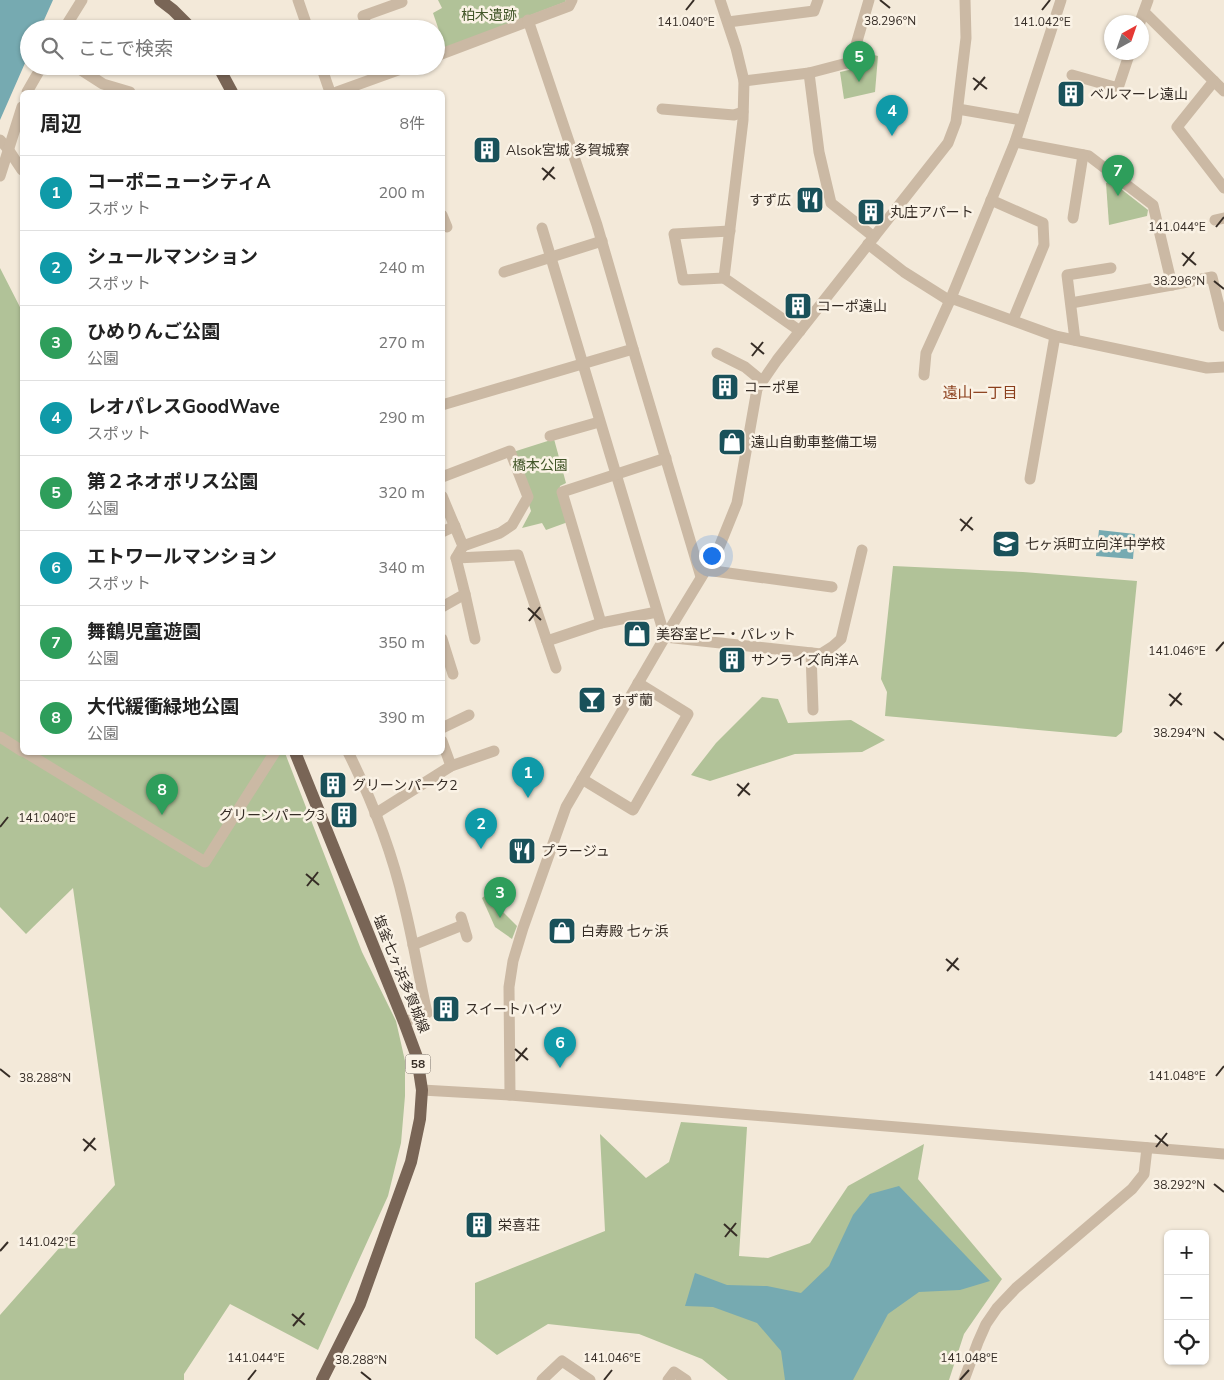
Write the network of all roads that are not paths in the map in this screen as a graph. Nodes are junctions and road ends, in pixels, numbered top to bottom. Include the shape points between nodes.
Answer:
1 (82, 0) edge
2 (160, 0) edge
3 (298, 0) edge
4 (401, 0) edge
5 (572, 0) edge
6 (720, 0) edge
7 (818, 0) edge
8 (869, 0) edge
9 (965, 0) edge
10 (1061, 0) edge
11 (1148, 0) edge
12 (1143, 15) edge
13 (70, 20) edge
14 (183, 20) edge
15 (305, 20) edge
16 (365, 20) edge
17 (528, 20) junction
18 (728, 22) junction
19 (1149, 23) edge
20 (445, 52) edge
21 (1127, 60) edge
22 (810, 73) junction
23 (37, 75) edge
24 (89, 75) edge
25 (223, 75) edge
26 (324, 75) edge
27 (374, 75) edge
28 (1072, 75) dead end
29 (744, 81) junction
30 (1214, 81) junction
31 (28, 90) edge
32 (119, 90) edge
33 (231, 90) edge
34 (329, 90) edge
35 (341, 90) edge
36 (1224, 91) edge
37 (662, 109) dead end
38 (958, 110) junction
39 (20, 111) edge
40 (743, 112) junction
41 (1022, 120) junction
42 (1015, 142) junction
43 (4, 144) edge
44 (1083, 156) junction
45 (20, 167) edge
46 (0, 176) edge
47 (1224, 188) edge
48 (992, 200) junction
49 (1073, 218) dead end
50 (445, 222) edge
51 (448, 227) dead end
52 (542, 228) dead end
53 (730, 231) junction
54 (602, 241) junction
55 (871, 241) junction
56 (551, 257) junction
57 (1111, 268) dead end
58 (504, 272) dead end
59 (1218, 276) edge
60 (724, 278) junction
61 (1172, 285) junction
62 (950, 300) junction
63 (1071, 303) junction
64 (1013, 320) junction
65 (1224, 326) edge
66 (800, 331) junction
67 (1055, 336) junction
68 (1075, 340) junction
69 (633, 349) junction
70 (717, 353) dead end
71 (582, 365) junction
72 (1224, 367) edge
73 (924, 375) dead end
74 (762, 382) junction
75 (445, 404) edge
76 (599, 422) junction
77 (550, 436) dead end
78 (666, 458) junction
79 (615, 474) junction
80 (445, 476) edge
81 (1030, 479) dead end
82 (445, 503) edge
83 (455, 526) junction
84 (445, 531) edge
85 (463, 546) junction
86 (862, 550) dead end
87 (456, 558) junction
88 (704, 574) junction
89 (832, 587) dead end
90 (465, 594) junction
91 (445, 605) edge
92 (657, 612) junction
93 (601, 624) junction
94 (664, 637) junction
95 (475, 639) dead end
96 (547, 641) junction
97 (445, 649) edge
98 (811, 653) junction
99 (556, 668) dead end
100 (453, 674) dead end
101 (638, 683) junction
102 (813, 710) dead end
103 (469, 715) dead end
104 (445, 727) edge
105 (0, 737) edge
106 (20, 750) edge
107 (445, 750) edge
108 (494, 751) dead end
109 (29, 755) edge
110 (273, 755) edge
111 (296, 755) edge
112 (350, 755) edge
113 (450, 766) junction
114 (582, 779) junction
115 (375, 814) junction
116 (467, 936) dead end
117 (413, 945) junction
118 (404, 1022) junction
119 (422, 1090) junction
120 (510, 1095) junction
121 (1147, 1148) junction
122 (1224, 1154) edge
123 (322, 1380) edge
124 (542, 1380) edge
125 (590, 1380) edge
126 (668, 1380) edge
127 (686, 1380) edge
128 (964, 1380) edge

1 - 13 street
2 - 14 main road
3 - 15 street
4 - 16 street via 363,16
5 - 17 street via 569,6
6 - 18 street
7 - 18 street via 814,10
8 - 22 street via 851,62
9 - 38 street via 966,38
10 - 41 street
11 - 12 street
17 - 20 street
17 - 54 street
18 - 29 street
19 - 30 street
21 - 28 street via 1118,88
22 - 29 street
22 - 55 street via 819,152 831,203
23 - 31 street
24 - 32 street
25 - 33 main road
26 - 34 street
27 - 35 street
29 - 40 street
30 - 36 street
30 - 47 street via 1177,127
37 - 40 street via 734,115
38 - 41 street
38 - 55 street via 948,143
39 - 43 street
40 - 53 street
41 - 42 street
42 - 44 street
42 - 48 street
43 - 45 street
43 - 46 street
44 - 49 street
44 - 61 street via 1089,156 1153,205
48 - 62 street
48 - 64 street via 1043,223 1044,245
50 - 51 street
52 - 56 street
53 - 60 street
53 - 60 street via 674,234 684,280
54 - 56 street
54 - 69 street
55 - 62 street via 904,272
55 - 66 street
56 - 58 street
56 - 71 street
57 - 63 street via 1067,275
59 - 61 street
59 - 65 street
60 - 66 street
61 - 63 street
62 - 64 street
62 - 73 street via 926,353
63 - 68 street
64 - 67 street
66 - 74 street
67 - 68 street
67 - 81 street
68 - 72 street via 1200,367
69 - 71 street
69 - 78 street
70 - 74 street via 745,367
71 - 75 street
71 - 76 street
74 - 88 street via 757,389 738,503
76 - 77 street
76 - 79 street
78 - 79 street
78 - 88 street
79 - 92 street
79 - 93 street via 562,492
80 - 85 street via 510,451 528,497 512,525 500,533
82 - 83 street
83 - 84 street
83 - 85 street
85 - 87 street
86 - 98 street via 841,639 821,654
87 - 90 street
87 - 96 street via 518,555
88 - 89 street
88 - 94 street
90 - 91 street
90 - 95 street
92 - 93 street
92 - 94 street
93 - 96 street
94 - 98 street
94 - 101 street
96 - 99 street
97 - 100 street
98 - 102 street
101 - 114 street
101 - 114 street via 688,714 633,810
103 - 104 street
105 - 106 street
107 - 113 street
108 - 113 street
109 - 110 street via 206,862
111 - 118 main road, 塩釜七ヶ浜多賀城線 / 58
112 - 115 street
113 - 115 street
114 - 120 street via 566,807 513,961 509,987
115 - 117 street via 393,861
116 - 117 street via 462,921
117 - 118 street via 427,1013
118 - 119 main road, 塩釜七ヶ浜多賀城線 / 58 via 416,1057
119 - 120 street
119 - 123 main road, 塩釜七ヶ浜多賀城線 / 58 via 420,1120 403,1187 360,1304
120 - 121 street
121 - 122 street
121 - 128 street via 1144,1174 1132,1189 997,1308 986,1324
124 - 125 street via 562,1361
126 - 127 street via 674,1372

